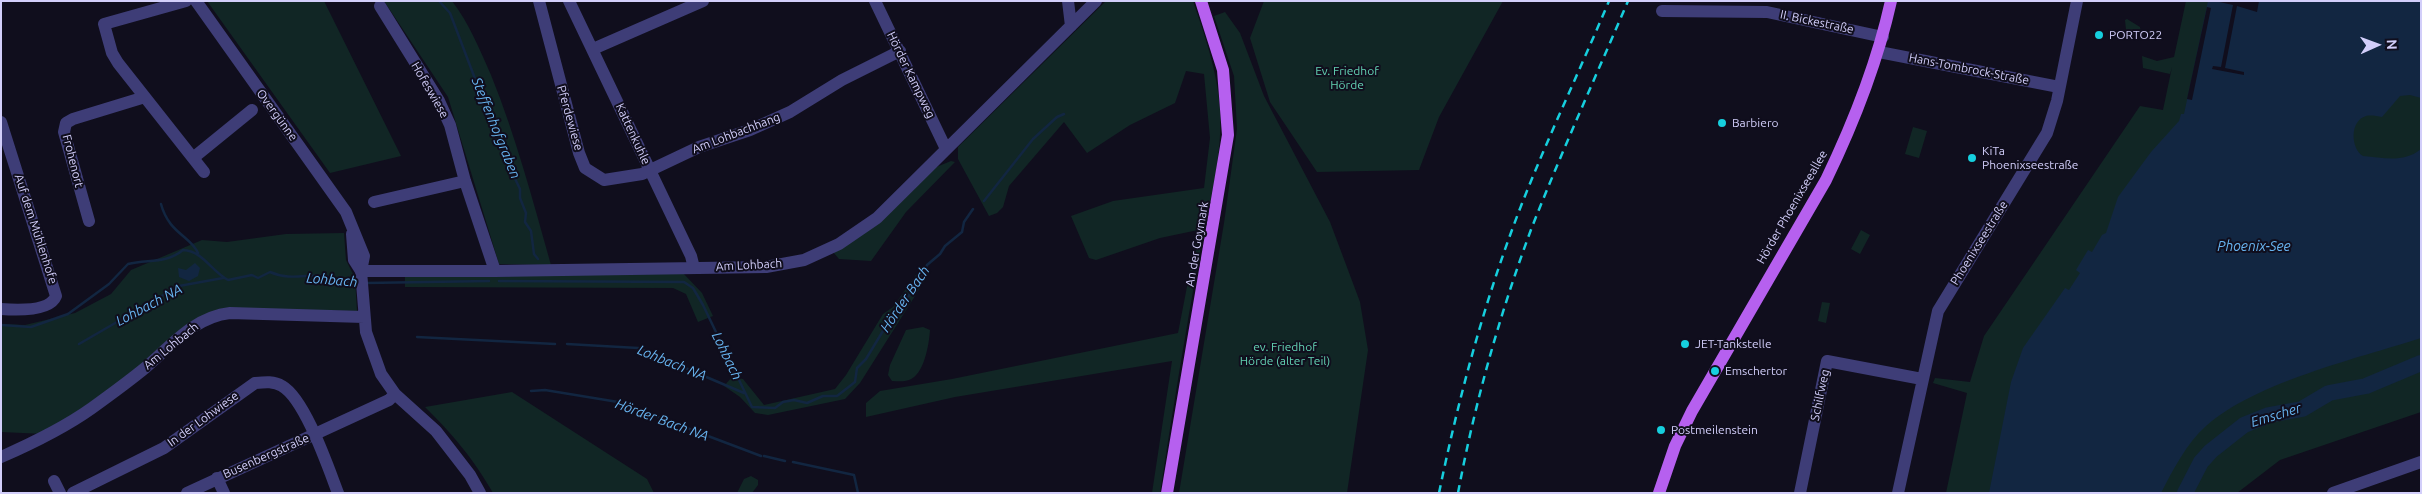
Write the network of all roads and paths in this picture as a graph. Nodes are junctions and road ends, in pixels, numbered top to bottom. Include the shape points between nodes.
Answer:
1 (186, 1) edge
2 (196, 1) edge
3 (539, 1) edge
4 (569, 1) edge
5 (703, 1) edge
6 (875, 1) edge
7 (1068, 1) edge
8 (1096, 1) edge
9 (1201, 1) edge
10 (1891, 1) edge
11 (2077, 1) edge
12 (380, 6) dead end
13 (1662, 11) dead end
14 (1071, 26) junction
15 (1883, 37) junction
16 (593, 49) junction
17 (900, 51) junction
18 (1879, 52) junction
19 (2059, 86) junction
20 (145, 97) junction
21 (252, 110) dead end
22 (1, 122) edge
23 (946, 149) junction
24 (193, 158) junction
25 (14, 162) junction
26 (1, 167) edge
27 (649, 169) junction
28 (204, 172) dead end
29 (465, 181) junction
30 (374, 202) dead end
31 (89, 220) dead end
32 (694, 268) junction
33 (496, 271) junction
34 (362, 280) junction
35 (1, 309) edge
36 (364, 317) junction
37 (1922, 379) junction
38 (395, 394) junction
39 (314, 434) junction
40 (1, 457) edge
41 (2421, 462) edge
42 (217, 478) junction
43 (54, 481) dead end
44 (60, 493) edge
45 (73, 493) edge
46 (187, 493) edge
47 (224, 493) edge
48 (338, 493) edge
49 (480, 493) edge
50 (1167, 493) edge
51 (1659, 493) edge
52 (1800, 493) edge
53 (1898, 493) edge
54 (2333, 493) edge

1 - 20 street via 104,24 112,54
2 - 34 street, Overgünne via 340,202 364,256
3 - 27 street, Pferdewiese via 585,168 604,180 642,174
4 - 16 street, Kattenkuhle
5 - 16 street
6 - 17 street, Hörder Kampweg
7 - 14 street
8 - 14 street, Am Lohbach
9 - 50 main road, An der Goymark via 1222,70 1228,135
10 - 15 main road, Hörder Phoenixseeallee
11 - 19 street, Phoenixseestraße
12 - 29 street, Hofeswiese via 439,101 450,125
13 - 15 street, II. Bickestraße via 1767,12
14 - 23 street, Am Lohbach
15 - 18 main road, Hörder Phoenixseeallee
16 - 27 street, Kattenkuhle
17 - 23 street, Hörder Kampweg
17 - 27 street, Am Lohbachhang via 842,80 790,112
18 - 19 street, Hans-Tombrock-Straße
18 - 51 main road, Hörder Phoenixseeallee via 1826,180 1682,430
19 - 37 street, Phoenixseestraße via 2053,115 2039,147 1938,311
20 - 24 street
20 - 31 street, Frohenort via 66,123 64,132
21 - 24 street
22 - 25 street, Auf dem Mühlenhofe
23 - 32 street, Am Lohbach via 877,218 839,244 804,260 766,266
24 - 28 street
25 - 26 street, Auf dem Mühlenhofe
25 - 35 street, Auf dem Mühlenhofe via 56,296 50,303 23,311
27 - 32 street, Kattenkuhle
29 - 30 street
29 - 33 street, Hofeswiese
32 - 33 street, Am Lohbach
33 - 34 street, Am Lohbach
34 - 36 street, Overgünne
36 - 38 street, Overgünne via 380,374
36 - 40 street, Am Lohbach via 230,313 213,316 188,330 145,368 71,423
37 - 52 street, Schilfweg via 1827,361
37 - 53 street, Phoenixseestraße
38 - 39 street, Busenbergstraße via 389,400
38 - 49 street, Overgünne via 436,431
39 - 42 street, Busenbergstraße
39 - 45 street, In der Lohwiese via 290,392 277,384 255,383 164,448
39 - 48 street, Busenbergstraße
41 - 54 street
42 - 46 street, Busenbergstraße
42 - 47 street, Busenbergstraße
43 - 44 street

